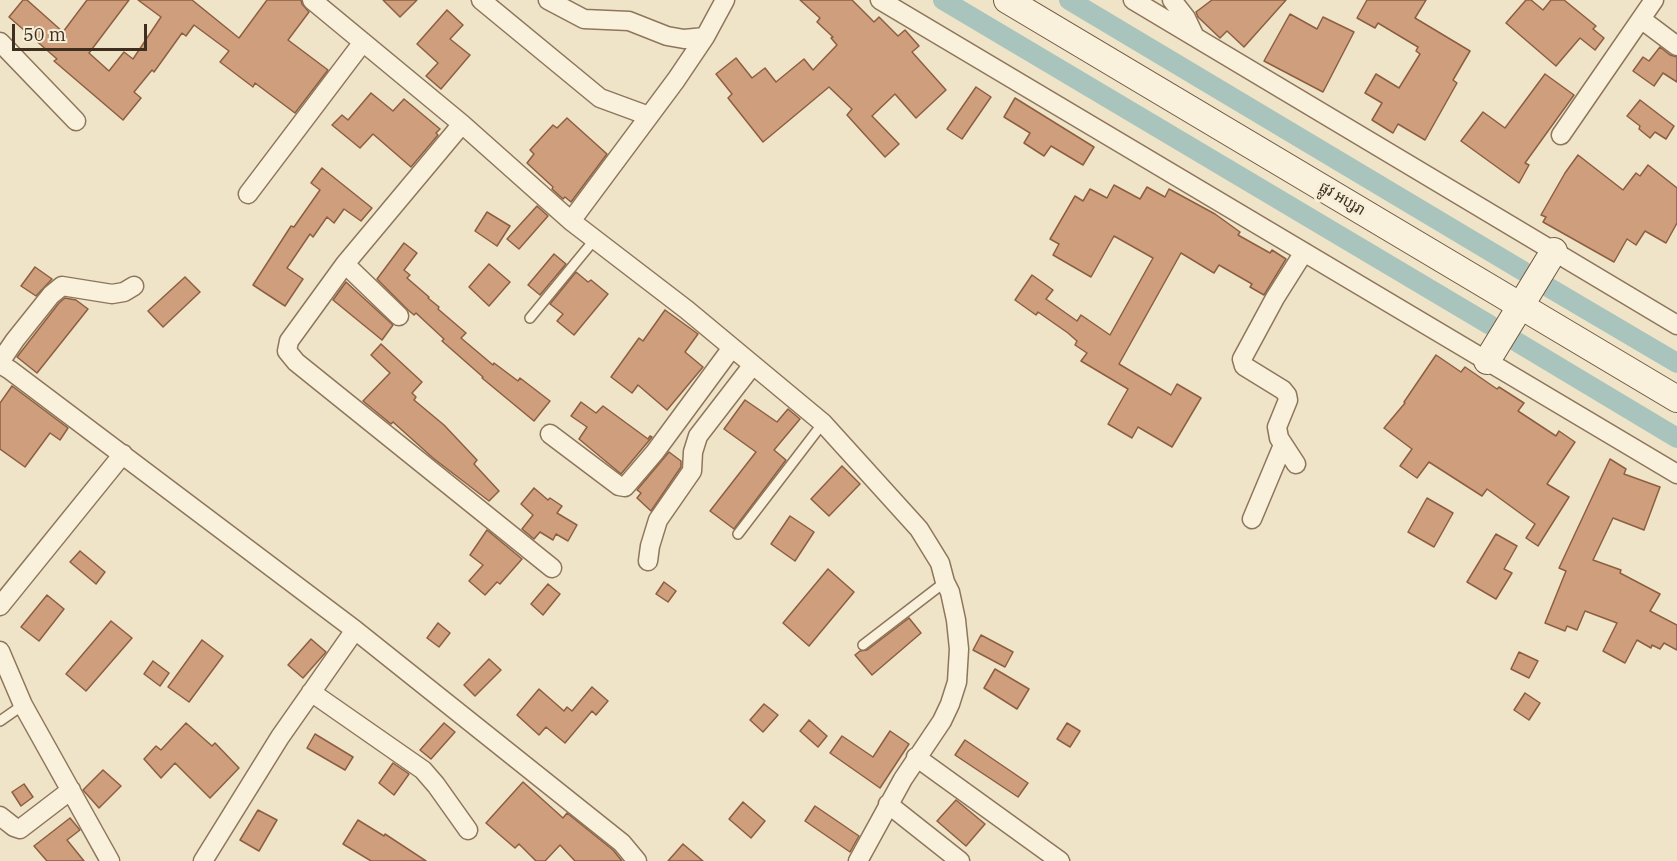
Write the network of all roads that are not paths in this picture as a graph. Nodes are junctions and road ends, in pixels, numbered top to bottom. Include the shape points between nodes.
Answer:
1 (312, 0) edge
2 (481, 0) edge
3 (548, 0) edge
4 (725, 0) edge
5 (880, 0) edge
6 (1007, 0) edge
7 (1132, 0) edge
8 (1172, 0) edge
9 (1654, 0) edge
10 (1641, 19) junction
11 (705, 37) junction
12 (1195, 37) junction
13 (0, 42) edge
14 (363, 42) junction
15 (1677, 46) edge
16 (649, 116) junction
17 (76, 121) dead end
18 (462, 124) junction
19 (1561, 135) dead end
20 (248, 194) dead end
21 (572, 221) junction
22 (595, 239) junction
23 (1554, 251) junction
24 (1304, 252) junction
25 (345, 264) junction
26 (134, 286) dead end
27 (1521, 306) junction
28 (399, 316) dead end
29 (530, 318) dead end
30 (1677, 325) edge
31 (731, 349) junction
32 (1487, 361) junction
33 (0, 363) edge
34 (752, 366) junction
35 (1677, 399) edge
36 (823, 423) junction
37 (550, 434) dead end
38 (1283, 445) junction
39 (123, 454) junction
40 (1296, 464) dead end
41 (1677, 474) edge
42 (1252, 519) dead end
43 (738, 534) dead end
44 (648, 561) dead end
45 (552, 568) dead end
46 (945, 582) junction
47 (0, 606) edge
48 (355, 630) junction
49 (863, 645) dead end
50 (0, 651) edge
51 (311, 692) junction
52 (23, 705) junction
53 (0, 721) edge
54 (916, 758) junction
55 (71, 789) junction
56 (888, 804) junction
57 (0, 816) edge
58 (468, 830) dead end
59 (211, 859) edge
60 (110, 861) edge
61 (637, 861) edge
62 (858, 861) edge
63 (960, 861) edge
64 (1060, 861) edge

1 - 14 street
2 - 16 street via 600,98
3 - 11 street via 584,19 629,21 684,39
4 - 11 street
5 - 24 street
6 - 27 main road, ផ្លូវ អប្សរា
7 - 12 street
8 - 12 street
9 - 10 street
10 - 15 street
10 - 19 street
11 - 16 street
12 - 23 street
13 - 17 street
14 - 18 street
14 - 20 street
16 - 21 street
18 - 21 street
18 - 25 street
21 - 22 street
22 - 29 lane
22 - 31 street
23 - 27 main road
23 - 30 street
24 - 32 street
24 - 38 street via 1242,359 1244,366 1287,395 1277,427
25 - 28 street
25 - 45 street via 289,341 286,351
26 - 33 street via 112,294 62,286
27 - 32 main road
27 - 35 main road, ផ្លូវ អប្សរា
31 - 34 street
31 - 37 street via 655,453 625,487
32 - 41 street
33 - 39 street
34 - 36 street
34 - 44 street via 698,436 692,471 658,520
36 - 43 lane
36 - 46 street via 919,529 940,563
38 - 40 street
38 - 42 street
39 - 47 street
39 - 48 street
46 - 49 lane
46 - 54 street via 956,620 957,682 942,721
48 - 51 street
48 - 61 street via 622,843
50 - 52 street
51 - 58 street via 423,770
51 - 59 street via 280,737
52 - 53 lane
52 - 55 street
54 - 56 street
54 - 64 street
55 - 57 street via 20,829
55 - 60 street
56 - 62 street
56 - 63 street

